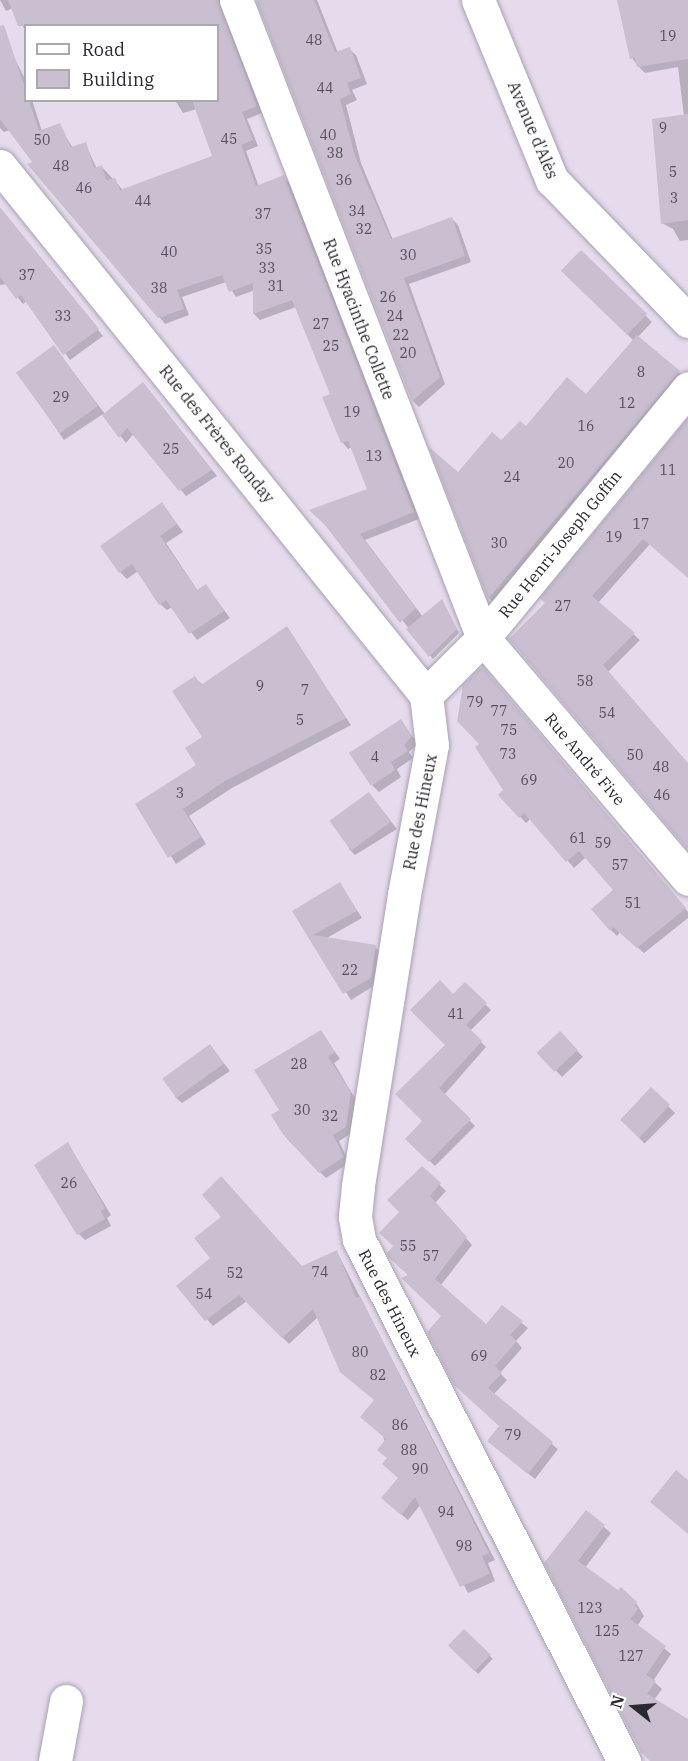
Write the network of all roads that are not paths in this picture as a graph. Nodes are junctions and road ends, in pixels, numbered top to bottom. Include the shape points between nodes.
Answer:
1 (236, 0) edge
2 (478, 0) edge
3 (2, 173) edge
4 (688, 321) edge
5 (688, 388) edge
6 (483, 638) junction
7 (426, 695) junction
8 (688, 879) edge
9 (66, 1701) dead end
10 (55, 1761) edge
11 (624, 1761) edge

1 - 6 street, Rue Hyacinthe Collette
2 - 4 street, Avenue d'Alès via 552,180
3 - 7 street, Rue des Frères Ronday
5 - 6 street, Rue Henri-Joseph Goffin
6 - 7 street, Rue Henri-Joseph Goffin
6 - 8 street, Rue André Five
7 - 11 street, Rue des Hineux via 432,745 358,1186 359,1240
9 - 10 street

